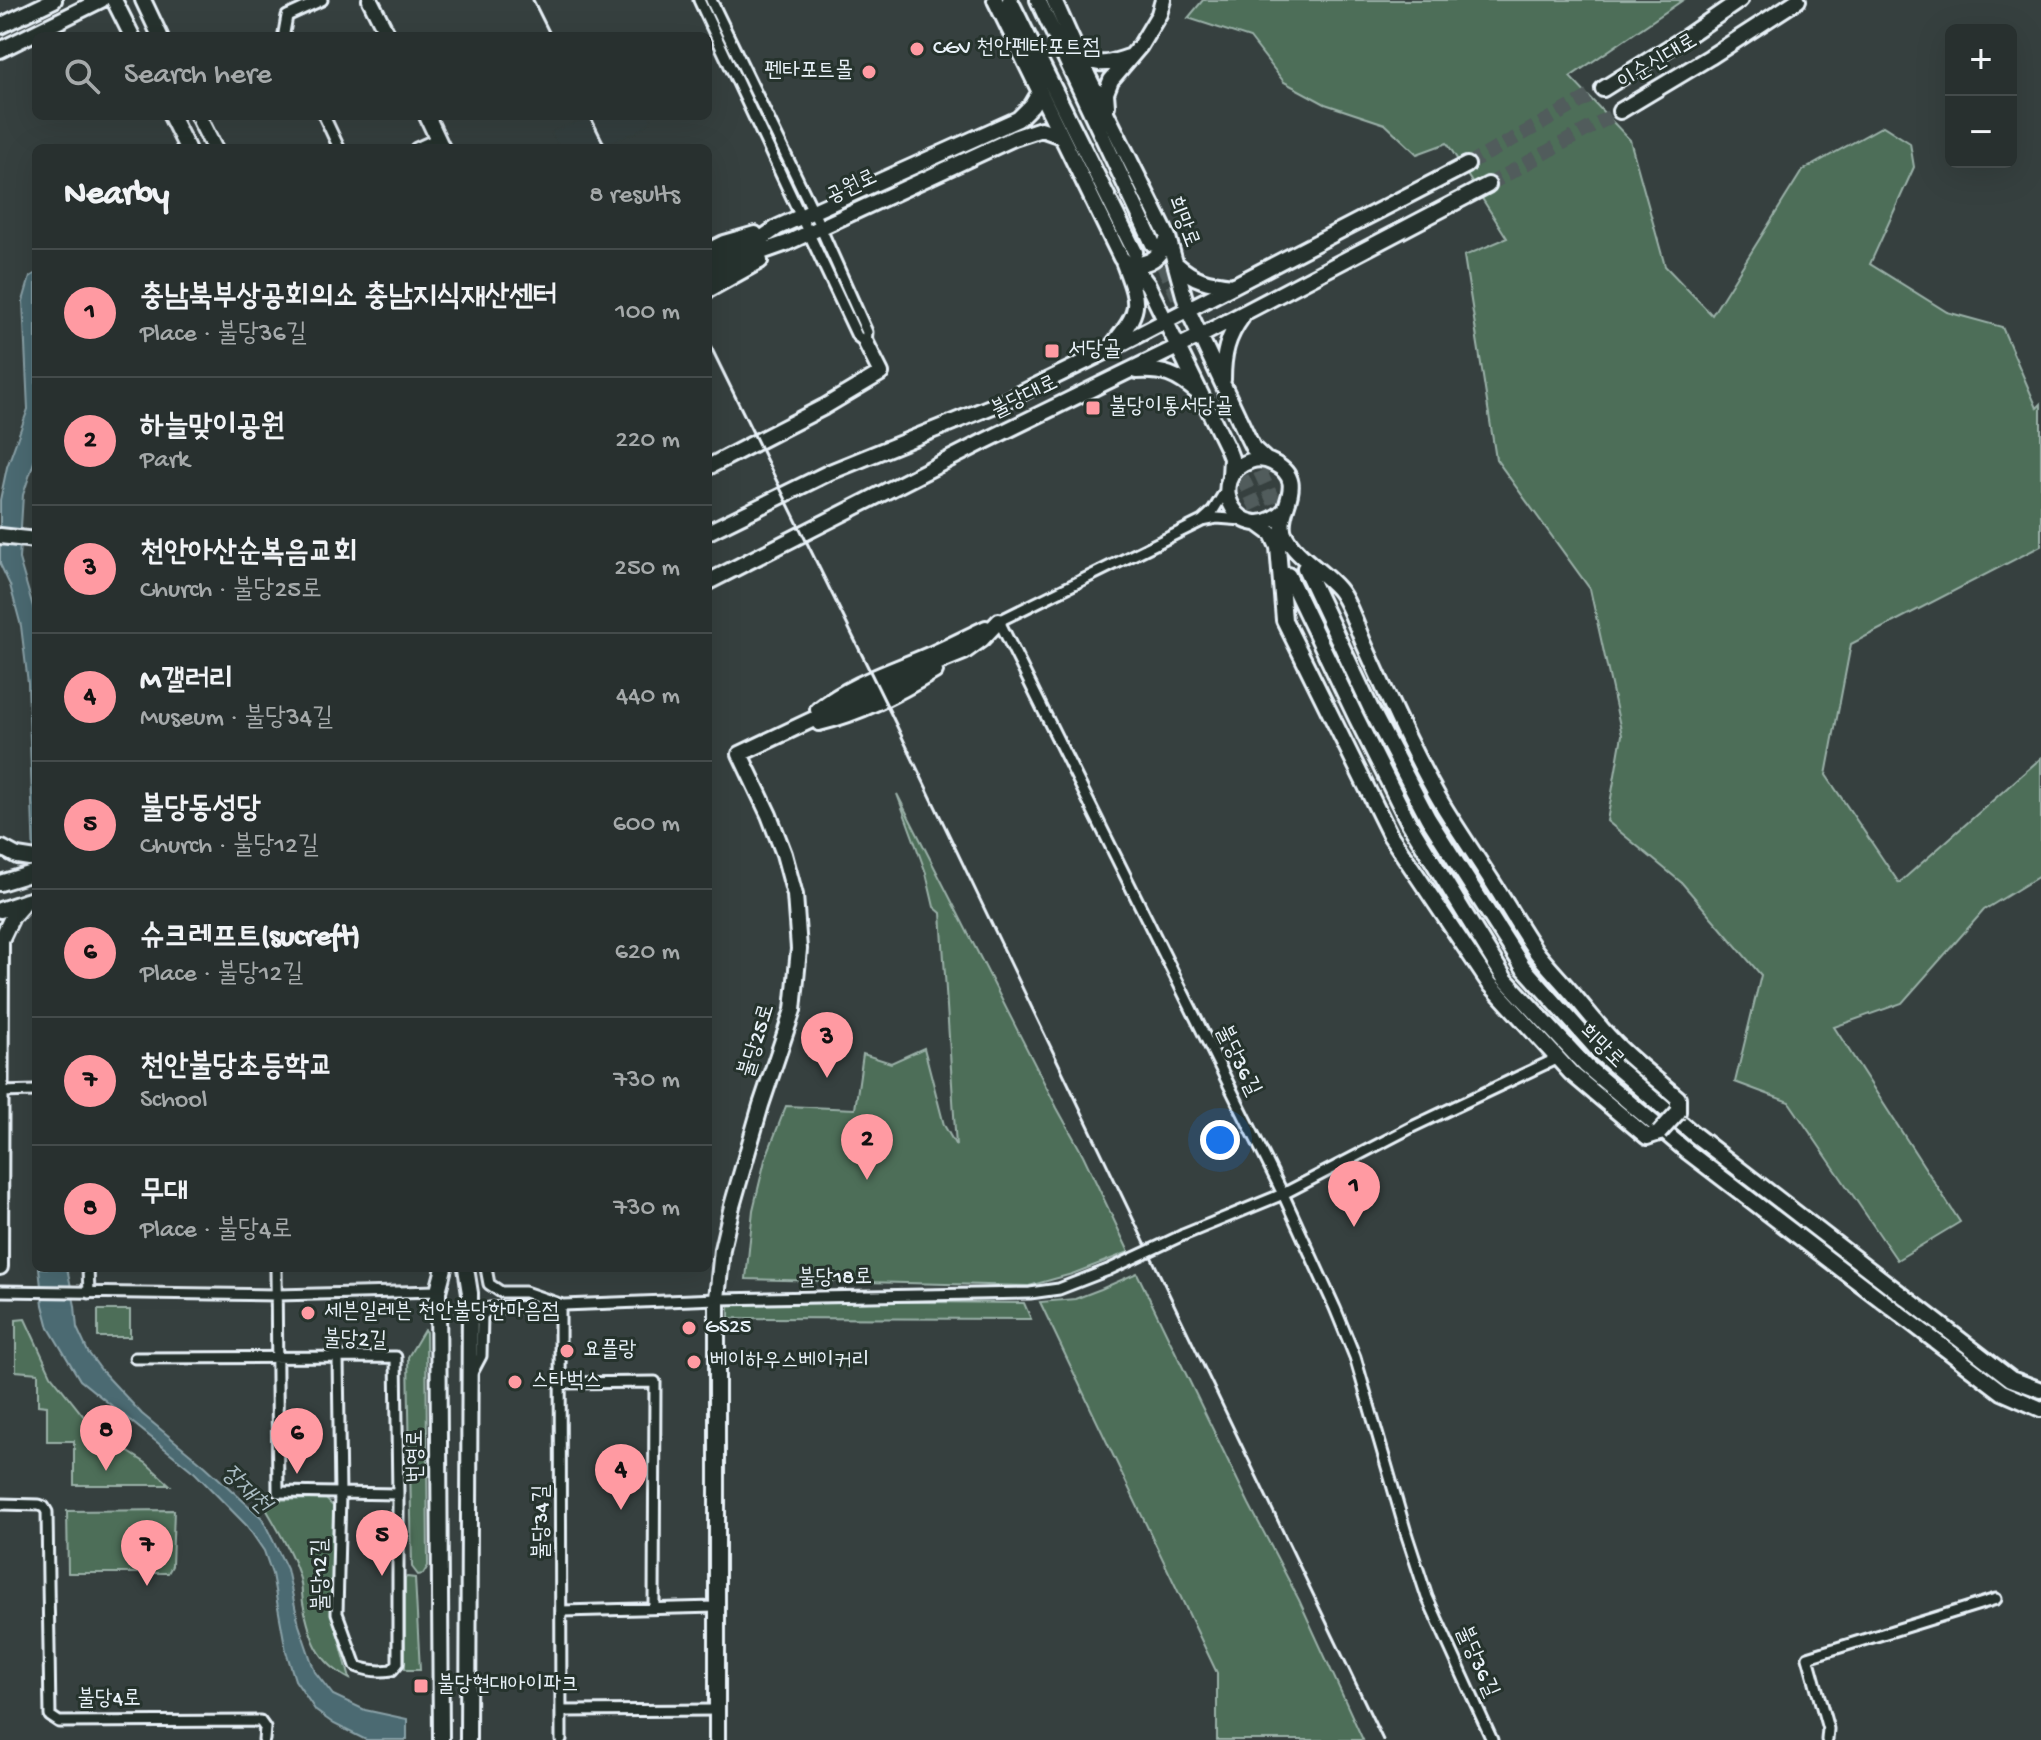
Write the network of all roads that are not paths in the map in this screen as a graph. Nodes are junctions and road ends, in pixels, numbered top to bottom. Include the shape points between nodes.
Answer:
1 (54, 0) edge
2 (101, 0) edge
3 (114, 0) edge
4 (143, 0) edge
5 (322, 0) edge
6 (370, 0) edge
7 (699, 0) edge
8 (711, 0) edge
9 (995, 0) edge
10 (1010, 0) edge
11 (1038, 0) edge
12 (1054, 0) edge
13 (1163, 0) edge
14 (1740, 0) edge
15 (1798, 0) edge
16 (0, 26) edge
17 (36, 32) edge
18 (130, 32) edge
19 (158, 32) edge
20 (284, 32) edge
21 (386, 32) edge
22 (32, 34) edge
23 (1073, 45) junction
24 (0, 50) edge
25 (1129, 57) junction
26 (1603, 89) tunnel mouth
27 (1039, 93) junction
28 (1620, 111) tunnel mouth
29 (1108, 114) junction
30 (173, 120) edge
31 (200, 120) edge
32 (326, 120) edge
33 (429, 120) edge
34 (1061, 136) junction
35 (440, 143) edge
36 (185, 144) edge
37 (212, 144) edge
38 (337, 144) edge
39 (1467, 165) tunnel mouth
40 (1488, 185) tunnel mouth
41 (808, 213) junction
42 (778, 227) junction
43 (815, 230) junction
44 (1168, 237) junction
45 (787, 243) junction
46 (1153, 244) tunnel mouth
47 (712, 249) edge
48 (1128, 258) junction
49 (1174, 263) junction
50 (712, 264) edge
51 (712, 276) edge
52 (1233, 286) junction
53 (712, 288) edge
54 (1188, 310) junction
55 (1246, 312) junction
56 (1166, 321) junction
57 (1200, 336) junction
58 (866, 343) joint
59 (1178, 347) junction
60 (1109, 350) junction
61 (1128, 372) junction
62 (1223, 384) junction
63 (1201, 396) junction
64 (1266, 460) junction
65 (712, 465) edge
66 (1229, 482) junction
67 (1285, 510) junction
68 (1202, 521) junction
69 (1252, 522) junction
70 (712, 530) edge
71 (0, 536) edge
72 (32, 540) edge
73 (1305, 568) dead end
74 (1288, 575) dead end
75 (712, 580) edge
76 (999, 621) junction
77 (792, 729) junction
78 (1, 844) edge
79 (31, 859) edge
80 (29, 874) edge
81 (0, 883) edge
82 (31, 900) edge
83 (0, 910) edge
84 (1, 939) edge
85 (1558, 1058) junction
86 (32, 1091) edge
87 (1, 1092) edge
88 (1283, 1194) junction
89 (0, 1267) edge
90 (87, 1272) edge
91 (276, 1272) edge
92 (436, 1272) edge
93 (443, 1272) edge
94 (467, 1272) edge
95 (473, 1272) edge
96 (487, 1272) edge
97 (0, 1291) edge
98 (438, 1291) junction
99 (84, 1293) junction
100 (470, 1293) junction
101 (277, 1295) junction
102 (717, 1299) junction
103 (560, 1304) junction
104 (135, 1358) dead end
105 (276, 1358) junction
106 (338, 1359) junction
107 (469, 1378) junction
108 (561, 1383) junction
109 (2041, 1390) edge
110 (2041, 1409) edge
111 (340, 1494) junction
112 (398, 1494) junction
113 (0, 1504) edge
114 (1996, 1599) dead end
115 (716, 1607) junction
116 (654, 1608) junction
117 (562, 1611) junction
118 (718, 1710) junction
119 (561, 1711) junction
120 (264, 1740) edge
121 (441, 1740) edge
122 (468, 1740) edge
123 (561, 1740) edge
124 (717, 1740) edge
125 (1492, 1740) edge
126 (1827, 1740) edge

1 - 16 main road
2 - 17 main road
3 - 18 main road
4 - 19 main road
5 - 20 street via 287,16
6 - 21 main road
7 - 41 street
8 - 41 street
9 - 27 main road
10 - 48 main road
11 - 46 main road
12 - 23 main road, 희망로
13 - 25 main road
14 - 26 main road, 이순신대로
15 - 28 main road, 이순신대로
22 - 24 main road
23 - 25 main road via 1100,65
23 - 29 main road, 희망로
25 - 29 main road via 1106,93
27 - 34 main road
27 - 41 main road, 공원로 via 1025,113 1006,125
29 - 44 main road, 희망로
30 - 36 main road
31 - 37 main road
32 - 38 street
33 - 35 main road
34 - 43 main road, 공원로 via 1041,129 1014,138
34 - 48 main road
39 - 52 main road, 불당대로
40 - 55 main road, 불당대로
41 - 42 main road, 공원로
41 - 43 street
42 - 47 main road
42 - 50 main road, 공원로
43 - 45 main road, 공원로
43 - 58 street via 867,332
44 - 48 main road via 1157,257 1146,263
44 - 49 main road, 희망로
45 - 51 main road, 공원로
45 - 53 main road
48 - 56 main road
48 - 60 main road via 1136,306 1131,322
49 - 52 main road via 1204,282
49 - 54 main road, 희망로
52 - 54 main road, 불당대로
54 - 56 main road, 불당대로
54 - 57 main road, 희망로
55 - 57 main road, 불당대로
55 - 62 main road via 1231,331 1223,357
56 - 59 main road
56 - 60 main road, 불당대로
57 - 59 main road, 불당대로
57 - 62 main road, 희망로
58 - 65 main road via 881,373
59 - 61 main road, 불당대로
59 - 63 main road
60 - 70 main road, 불당대로 via 991,407 830,472
61 - 63 main road via 1155,370 1180,379
61 - 75 main road, 불당대로
62 - 64 main road, 희망로 via 1253,448
63 - 66 main road via 1228,450
64 - 66 main road via 1245,462
64 - 67 main road via 1289,480
66 - 68 street
66 - 69 main road via 1231,507
67 - 69 main road via 1268,522
67 - 85 main road, bridge via 1282,528 1289,542 1340,591 1444,806 1537,952 1614,1043 1678,1098 1678,1112 1659,1133 1647,1137
68 - 69 street
68 - 76 street
69 - 85 main road via 1272,534 1278,547 1284,620 1390,835 1489,983
71 - 72 main road
73 - 109 main road via 1428,818 1523,967 1602,1055 1695,1135 2011,1379
74 - 110 main road, 희망로 via 1408,821 1505,979 1586,1066 1688,1152 2002,1392
76 - 77 main road via 839,694
76 - 77 main road via 964,652
76 - 88 street, 불당36길
77 - 102 main road, 불당25로 via 740,754 784,854 795,895 799,949 793,1010 732,1206
78 - 79 main road
80 - 81 main road
82 - 83 main road
82 - 84 main road via 12,917
84 - 87 main road
85 - 88 street, 불당18로
86 - 87 street
87 - 89 main road
88 - 102 street, 불당18로, bridge via 1059,1289
88 - 125 street, 불당36길 via 1355,1357 1427,1597
90 - 99 street
91 - 101 street
92 - 98 main road
93 - 98 main road, 번영로
94 - 100 main road
95 - 100 main road
96 - 103 street via 489,1284 501,1292 525,1292
97 - 99 street
98 - 101 street
98 - 121 main road, 번영로
99 - 101 street
100 - 107 main road
101 - 105 street
102 - 103 street, 불당18로
102 - 115 main road, 불당25로
103 - 107 street, 불당18로 via 489,1308 482,1316 481,1356
103 - 108 street, 불당34길
104 - 105 street, 불당2길
105 - 106 street, 불당2길
105 - 111 street via 278,1492
106 - 111 street, 불당12길
106 - 112 street, 불당2길 via 396,1357
107 - 122 main road
108 - 116 street via 655,1382
108 - 117 street, 불당34길
111 - 112 street
111 - 112 street, 불당12길 via 337,1613 356,1666 382,1671 398,1663
113 - 120 street, 불당4로 via 39,1505 47,1512 50,1716 59,1722 260,1721
114 - 126 street via 1808,1657
115 - 116 street
115 - 118 main road, 불당25로
116 - 117 street
117 - 119 street, 불당34길
118 - 119 street
118 - 124 main road, 불당25로
119 - 123 street, 불당34길

